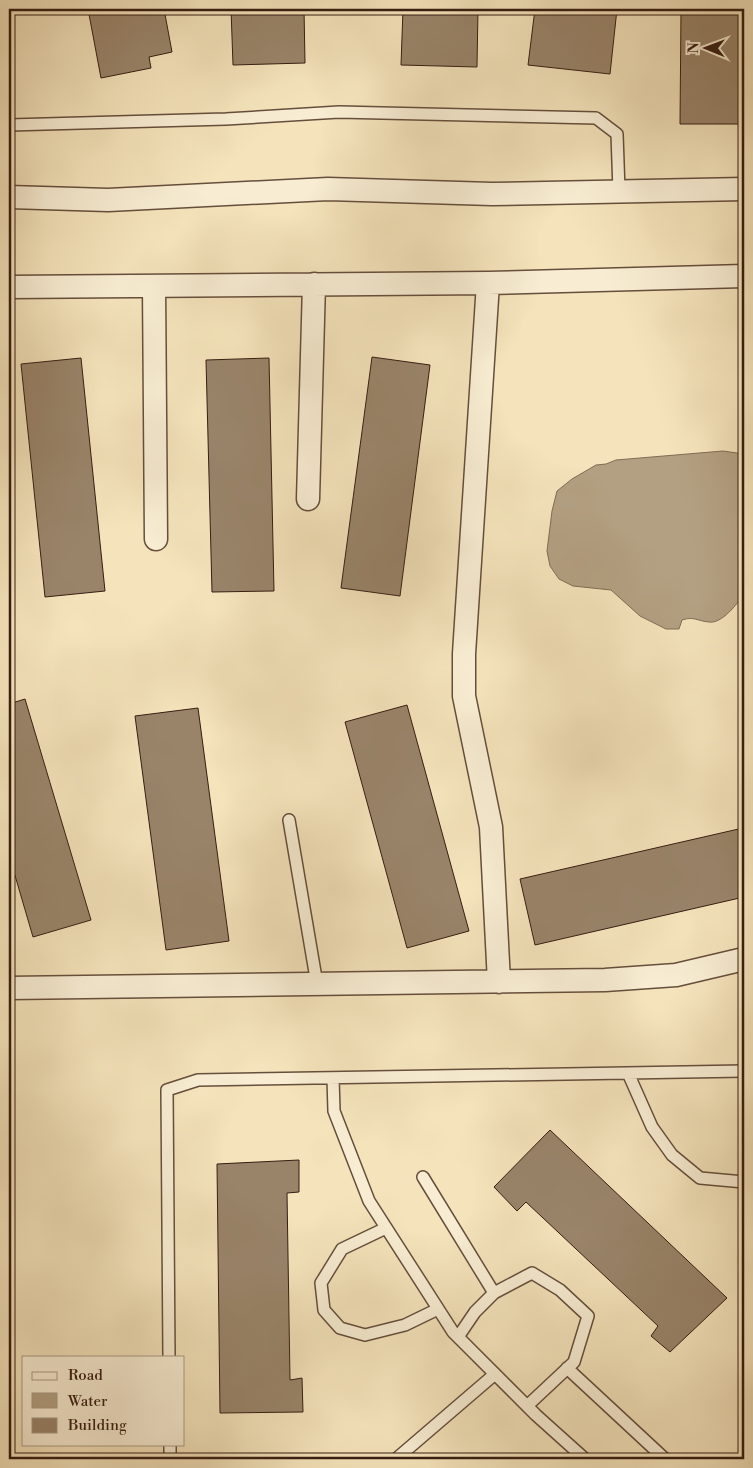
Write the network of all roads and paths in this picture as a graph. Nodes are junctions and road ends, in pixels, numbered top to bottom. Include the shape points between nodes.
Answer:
1 (9, 125) edge
2 (744, 188) edge
3 (618, 192) junction
4 (9, 197) edge
5 (744, 276) edge
6 (488, 282) junction
7 (314, 284) junction
8 (154, 286) junction
9 (9, 287) edge
10 (308, 500) dead end
11 (156, 539) dead end
12 (289, 820) dead end
13 (744, 959) edge
14 (499, 982) junction
15 (317, 984) junction
16 (9, 988) edge
17 (744, 1070) edge
18 (628, 1073) junction
19 (333, 1078) junction
20 (423, 1177) dead end
21 (744, 1182) edge
22 (386, 1228) junction
23 (494, 1293) junction
24 (438, 1309) junction
25 (458, 1337) junction
26 (169, 1356) edge
27 (567, 1368) junction
28 (495, 1374) junction
29 (527, 1406) junction
30 (170, 1446) edge
31 (170, 1459) edge
32 (396, 1459) edge
33 (585, 1459) edge
34 (666, 1459) edge

1 - 3 lane via 226,119 339,112 596,118 617,134
2 - 3 street
3 - 4 street via 492,194 328,188 108,200
5 - 6 street
6 - 7 street
6 - 14 street via 464,696 491,827
7 - 8 street
7 - 10 street
8 - 9 street
8 - 11 street
12 - 15 lane
13 - 14 street via 676,975
14 - 15 street
15 - 16 street
17 - 18 lane
18 - 19 lane
18 - 21 lane via 652,1128 672,1155 700,1178
19 - 22 lane via 334,1111 369,1201
19 - 26 lane via 198,1080 167,1090
20 - 23 lane
22 - 24 lane
22 - 24 lane via 342,1249 321,1283 324,1310 340,1328 366,1335 406,1325
23 - 25 lane via 475,1312
23 - 27 lane via 532,1272 560,1290 588,1316 574,1362
24 - 25 lane
25 - 28 lane
27 - 29 lane
27 - 34 lane
28 - 29 lane
28 - 32 lane
29 - 33 lane
30 - 31 lane

